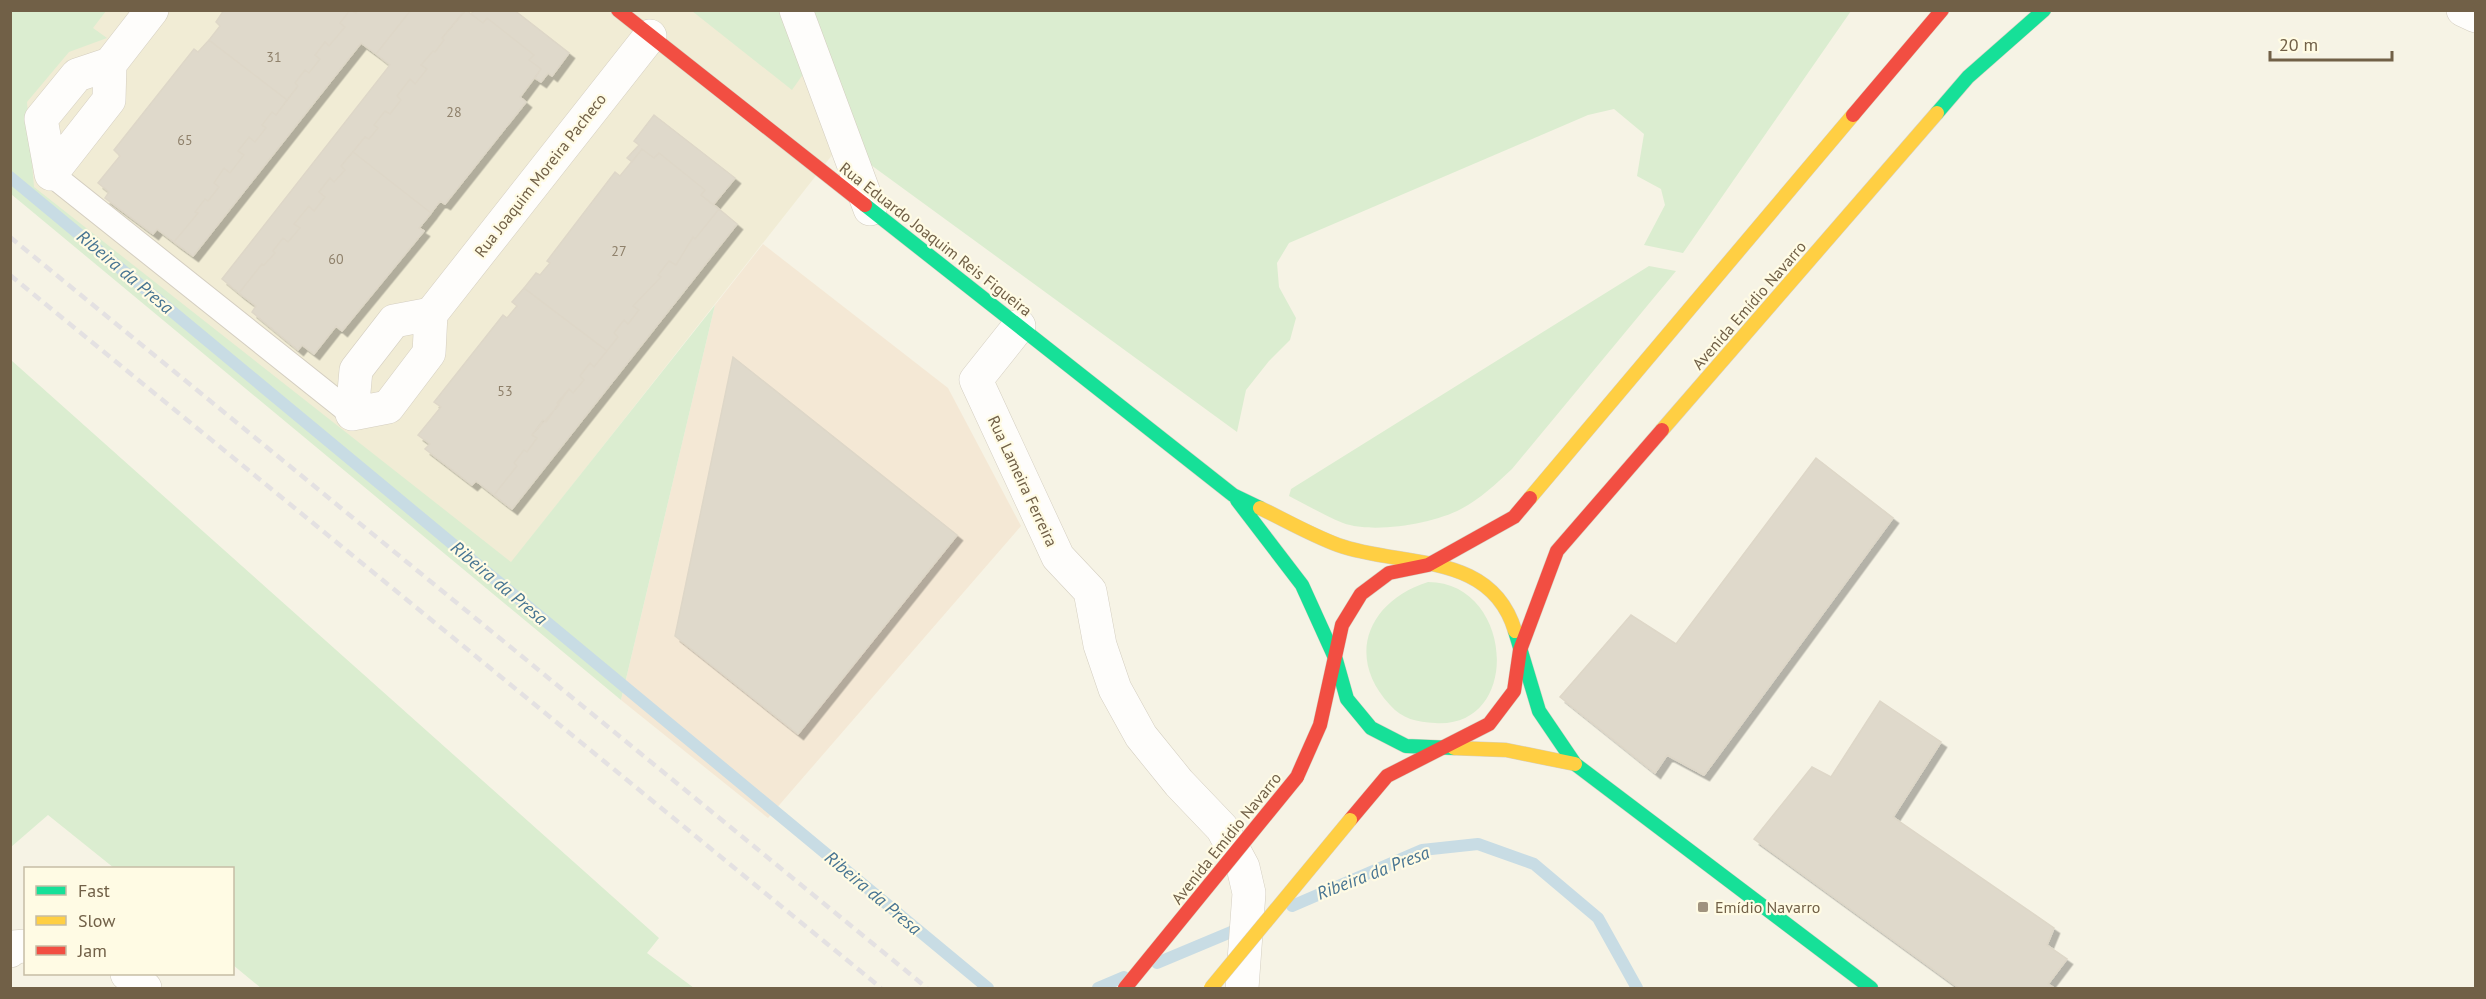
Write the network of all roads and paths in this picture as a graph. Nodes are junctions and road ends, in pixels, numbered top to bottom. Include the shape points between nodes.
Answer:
1 (152, 10) edge
2 (618, 10) edge
3 (796, 10) edge
4 (1942, 10) edge
5 (2044, 10) edge
6 (2463, 10) edge
7 (2475, 16) edge
8 (650, 36) junction
9 (51, 174) joint
10 (870, 209) junction
11 (431, 314) junction
12 (1019, 326) junction
13 (352, 414) junction
14 (1233, 495) junction
15 (1428, 565) junction
16 (1520, 650) junction
17 (1336, 660) junction
18 (1449, 746) junction
19 (1575, 764) junction
20 (24, 946) edge
21 (10, 951) edge
22 (127, 975) edge
23 (1243, 985) edge
24 (145, 988) edge
25 (1125, 988) edge
26 (1211, 988) edge
27 (1871, 988) edge

1 - 9 street via 110,64 109,100
2 - 8 street, Rua Eduardo Joaquim Reis Figueira
3 - 10 street
4 - 15 street via 1514,517
5 - 16 street, Avenida Emídio Navarro via 1968,77 1557,551
6 - 7 street
8 - 10 street, Rua Eduardo Joaquim Reis Figueira
8 - 11 street, Rua Joaquim Moreira Pacheco
9 - 13 lane
10 - 12 street, Rua Eduardo Joaquim Reis Figueira
11 - 13 street via 429,353 388,406
11 - 13 street via 393,321 356,370
12 - 14 street, Rua Eduardo Joaquim Reis Figueira
12 - 23 street, Rua Lameira Ferreira via 976,380 1058,557 1090,591 1100,645 1115,688 1141,736 1222,828 1244,867 1249,893
14 - 15 street, Rua Eduardo Joaquim Reis Figueira via 1339,545
14 - 17 street, Rua Eduardo Joaquim Reis Figueira via 1302,585
15 - 16 street via 1463,571 1490,588 1510,613
15 - 17 street via 1389,573 1361,594 1342,625
16 - 18 street via 1514,691 1489,724
16 - 19 street via 1539,711
17 - 18 street via 1347,699 1371,728 1406,746
17 - 25 street, Avenida Emídio Navarro, bridge via 1320,725 1297,777
18 - 19 street via 1506,750
18 - 26 street, bridge via 1387,776
19 - 27 street
20 - 21 street
22 - 24 street

